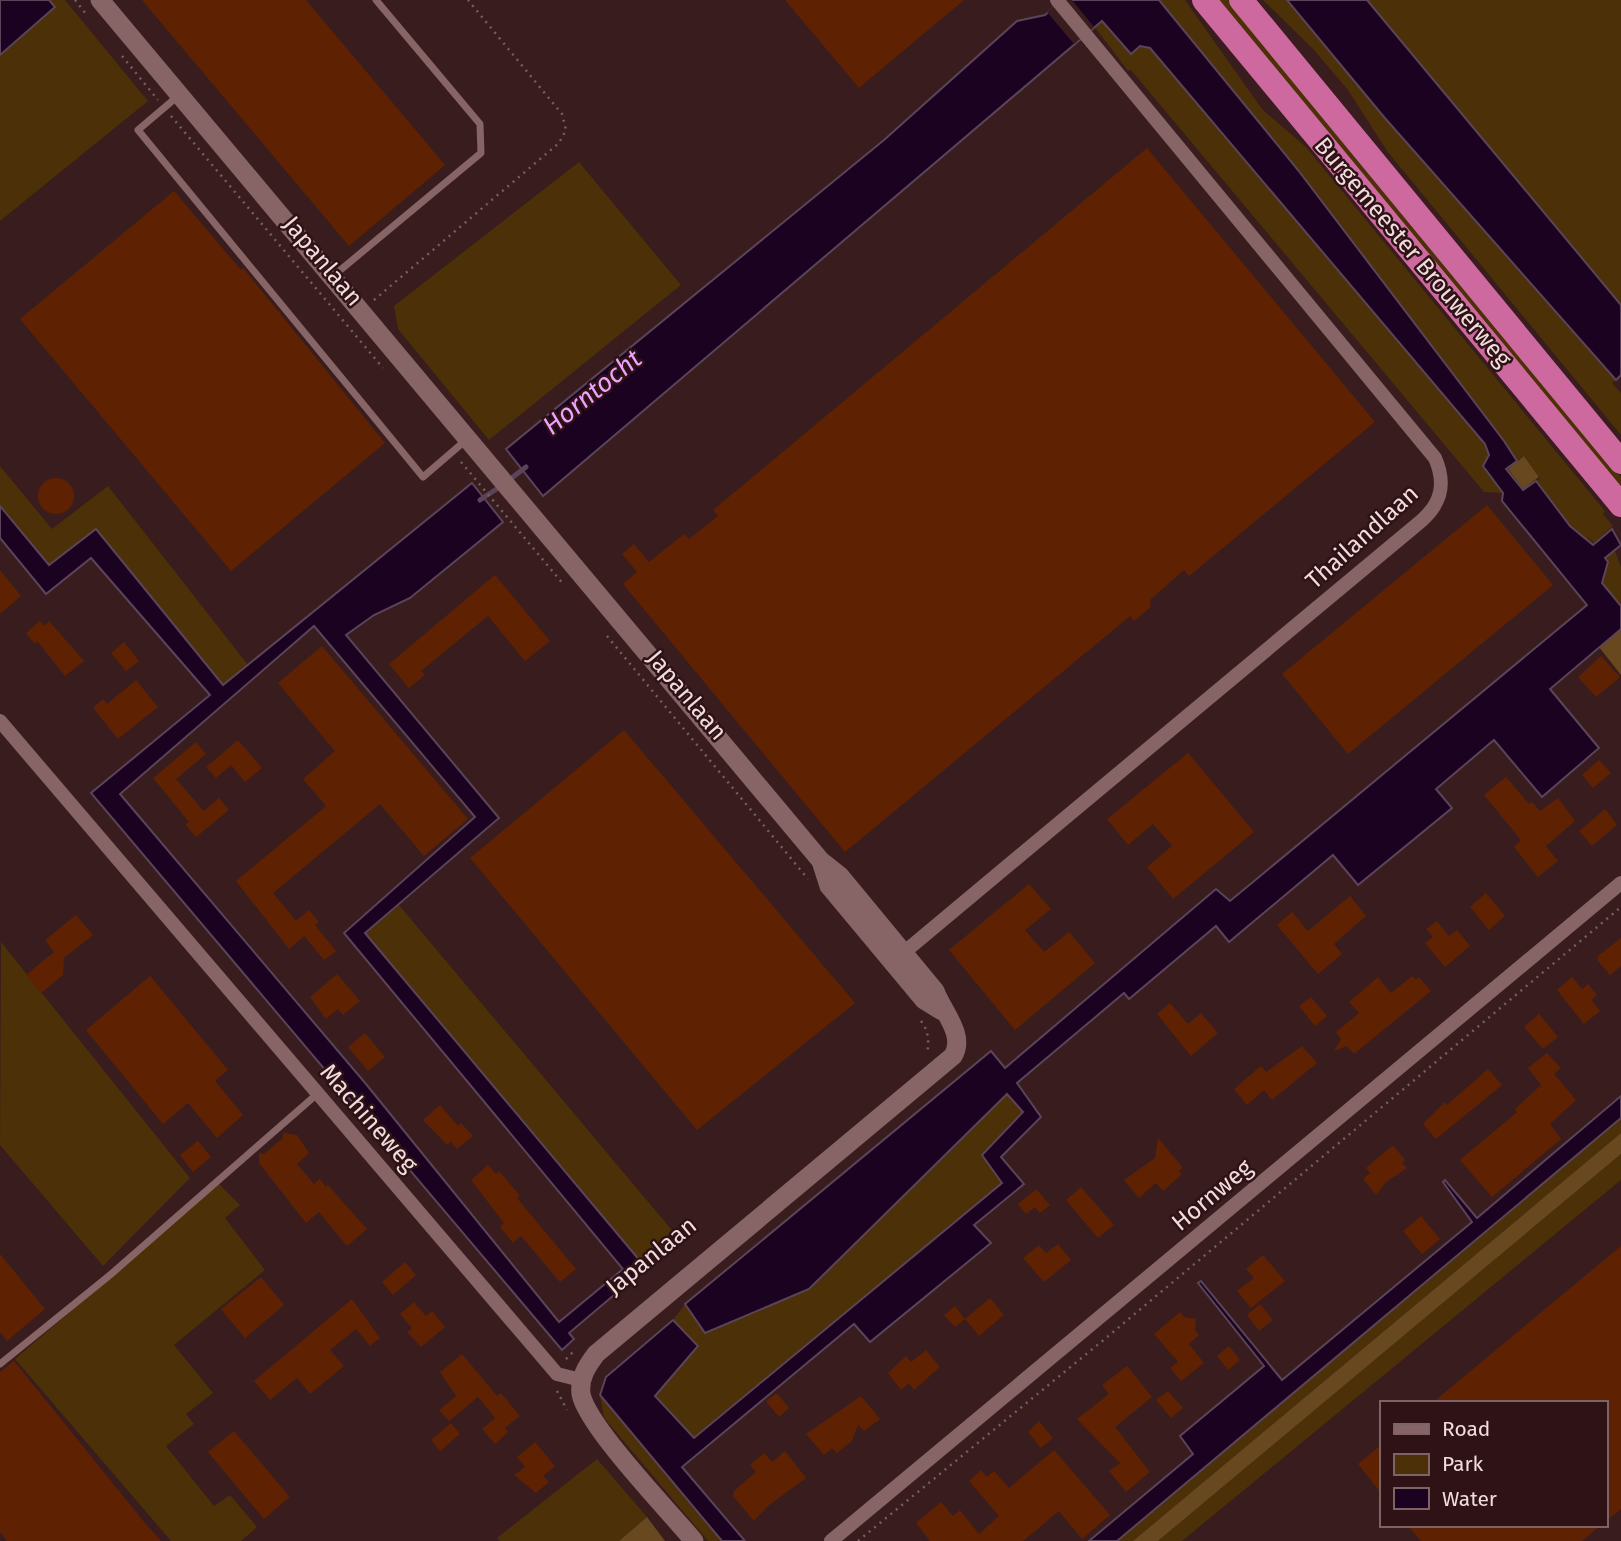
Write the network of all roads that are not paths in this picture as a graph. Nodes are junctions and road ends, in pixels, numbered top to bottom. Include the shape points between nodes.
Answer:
1 (100, 0) edge
2 (376, 0) edge
3 (1204, 0) edge
4 (1241, 0) edge
5 (1058, 1) edge
6 (171, 101) junction
7 (332, 277) junction
8 (460, 446) junction
9 (1621, 462) edge
10 (1621, 505) edge
11 (0, 721) edge
12 (1621, 883) edge
13 (897, 957) junction
14 (316, 1095) junction
15 (0, 1364) edge
16 (581, 1380) junction
17 (694, 1541) edge
18 (831, 1541) edge

1 - 6 street, Japanlaan
2 - 7 lane via 480,124 481,153
3 - 10 highway, Burgemeester Brouwerweg
4 - 9 highway, Burgemeester Brouwerweg
5 - 13 street, Thailandlaan via 1435,458 1441,492 1433,511
6 - 7 street, Japanlaan
6 - 8 lane via 138,130 423,477
7 - 8 street, Japanlaan
8 - 13 street, Japanlaan via 494,471 516,513 821,861 840,876
11 - 14 street, Machineweg
12 - 18 street, Hornweg
13 - 16 street, Japanlaan via 935,991 956,1032 953,1056 596,1354
14 - 15 lane via 110,1275
14 - 16 street, Machineweg via 557,1374
16 - 17 street via 589,1417

